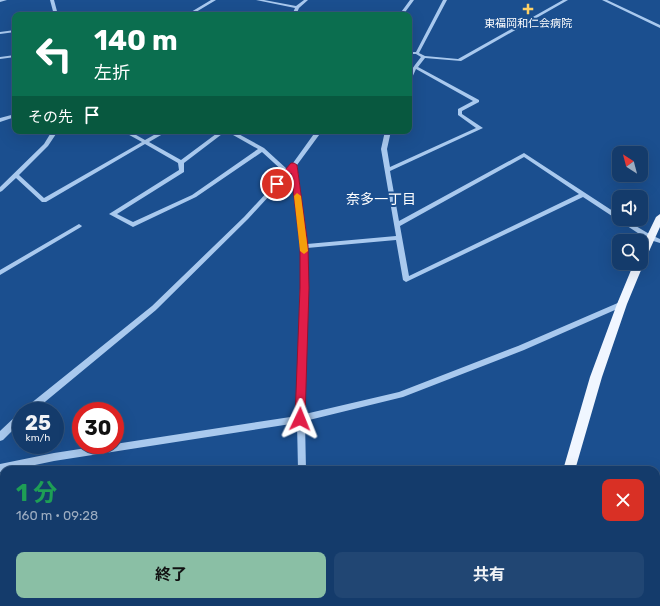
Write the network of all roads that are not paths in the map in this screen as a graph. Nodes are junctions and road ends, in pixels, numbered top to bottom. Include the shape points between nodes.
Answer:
1 (5, 0) edge
2 (52, 0) edge
3 (214, 0) edge
4 (258, 0) edge
5 (306, 0) edge
6 (412, 0) edge
7 (445, 0) edge
8 (566, 0) edge
9 (604, 0) edge
10 (0, 1) edge
11 (297, 7) junction
12 (55, 12) edge
13 (193, 12) edge
14 (295, 12) edge
15 (404, 12) edge
16 (660, 27) edge
17 (12, 31) edge
18 (0, 33) edge
19 (412, 53) edge
20 (417, 53) junction
21 (12, 56) edge
22 (424, 57) junction
23 (0, 58) edge
24 (415, 67) junction
25 (412, 74) edge
26 (12, 116) edge
27 (0, 120) edge
28 (53, 134) edge
29 (129, 134) edge
30 (159, 134) edge
31 (219, 134) edge
32 (234, 134) edge
33 (317, 134) edge
34 (387, 134) edge
35 (144, 142) junction
36 (262, 149) junction
37 (182, 162) junction
38 (294, 165) junction
39 (388, 170) junction
40 (288, 173) junction
41 (16, 175) junction
42 (0, 190) edge
43 (583, 196) junction
44 (612, 214) edge
45 (660, 217) edge
46 (397, 225) junction
47 (79, 226) dead end
48 (631, 226) edge
49 (649, 237) junction
50 (399, 238) junction
51 (660, 241) edge
52 (304, 246) junction
53 (636, 270) edge
54 (0, 273) edge
55 (622, 304) junction
56 (39, 402) edge
57 (300, 419) junction
58 (12, 426) edge
59 (0, 437) edge
60 (10, 466) edge
61 (302, 466) edge
62 (569, 466) edge

1 - 10 street
2 - 12 street
3 - 13 street
4 - 11 street
5 - 11 street
6 - 15 street
7 - 20 street
8 - 22 street via 459,60
9 - 16 street
11 - 14 street
17 - 18 street
19 - 20 street
20 - 22 street
21 - 23 street
22 - 24 street
24 - 25 street
24 - 39 street via 477,101 460,110 460,115 480,128
26 - 27 street
28 - 41 street via 46,145
29 - 35 street
30 - 35 street
31 - 37 street
32 - 36 street
33 - 38 street
34 - 39 street via 384,149
35 - 37 street
35 - 41 street via 44,201
36 - 37 street via 194,196 133,225 112,214 182,171
36 - 40 street
38 - 40 street
38 - 52 street
39 - 46 street
40 - 56 street via 154,308
41 - 42 street
43 - 44 street
43 - 46 street via 524,155
43 - 50 street via 406,280
45 - 49 main road
46 - 50 street
47 - 54 street
48 - 49 street
49 - 51 street
50 - 52 street
52 - 57 street
53 - 55 main road
55 - 57 street via 521,348 400,395
55 - 62 main road via 596,377
57 - 60 street
57 - 61 street
58 - 59 street

